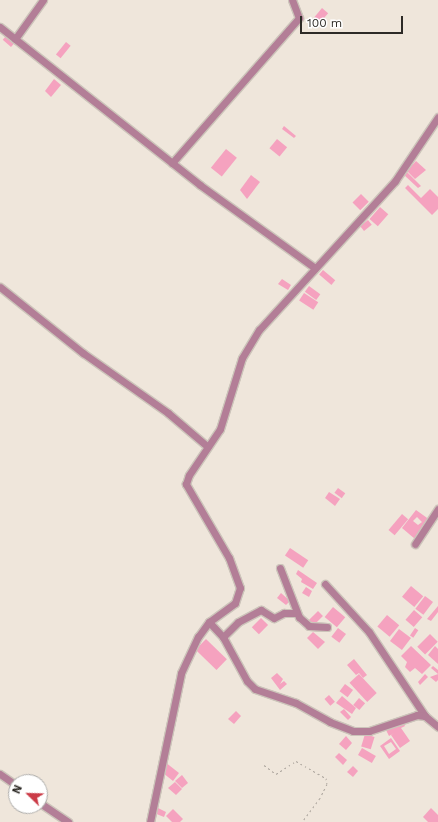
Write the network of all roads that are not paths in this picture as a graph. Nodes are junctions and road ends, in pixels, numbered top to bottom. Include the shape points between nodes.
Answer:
1 (43, 0) edge
2 (292, 0) edge
3 (0, 27) edge
4 (15, 39) junction
5 (438, 117) edge
6 (172, 163) junction
7 (315, 268) junction
8 (0, 287) edge
9 (208, 447) junction
10 (438, 509) edge
11 (415, 544) dead end
12 (280, 568) dead end
13 (325, 584) dead end
14 (296, 613) junction
15 (209, 622) junction
16 (327, 627) dead end
17 (223, 637) junction
18 (425, 716) junction
19 (438, 727) edge
20 (48, 808) edge
21 (68, 822) edge
22 (150, 822) edge

1 - 4 street
2 - 6 street via 299,18
3 - 4 street
4 - 6 street
5 - 7 street via 395,181
6 - 7 street
7 - 9 street via 259,330 244,351 228,409
8 - 9 street
9 - 15 street via 189,475 186,484 230,558 240,588 234,603
10 - 11 street
12 - 14 street
13 - 18 street via 369,632
14 - 16 street via 309,626
14 - 17 street via 285,612 274,618 260,610 238,622
15 - 17 street
15 - 22 street via 193,645 181,673
17 - 18 street via 250,685 296,703 340,727 365,731 407,716
18 - 19 street
20 - 21 street

